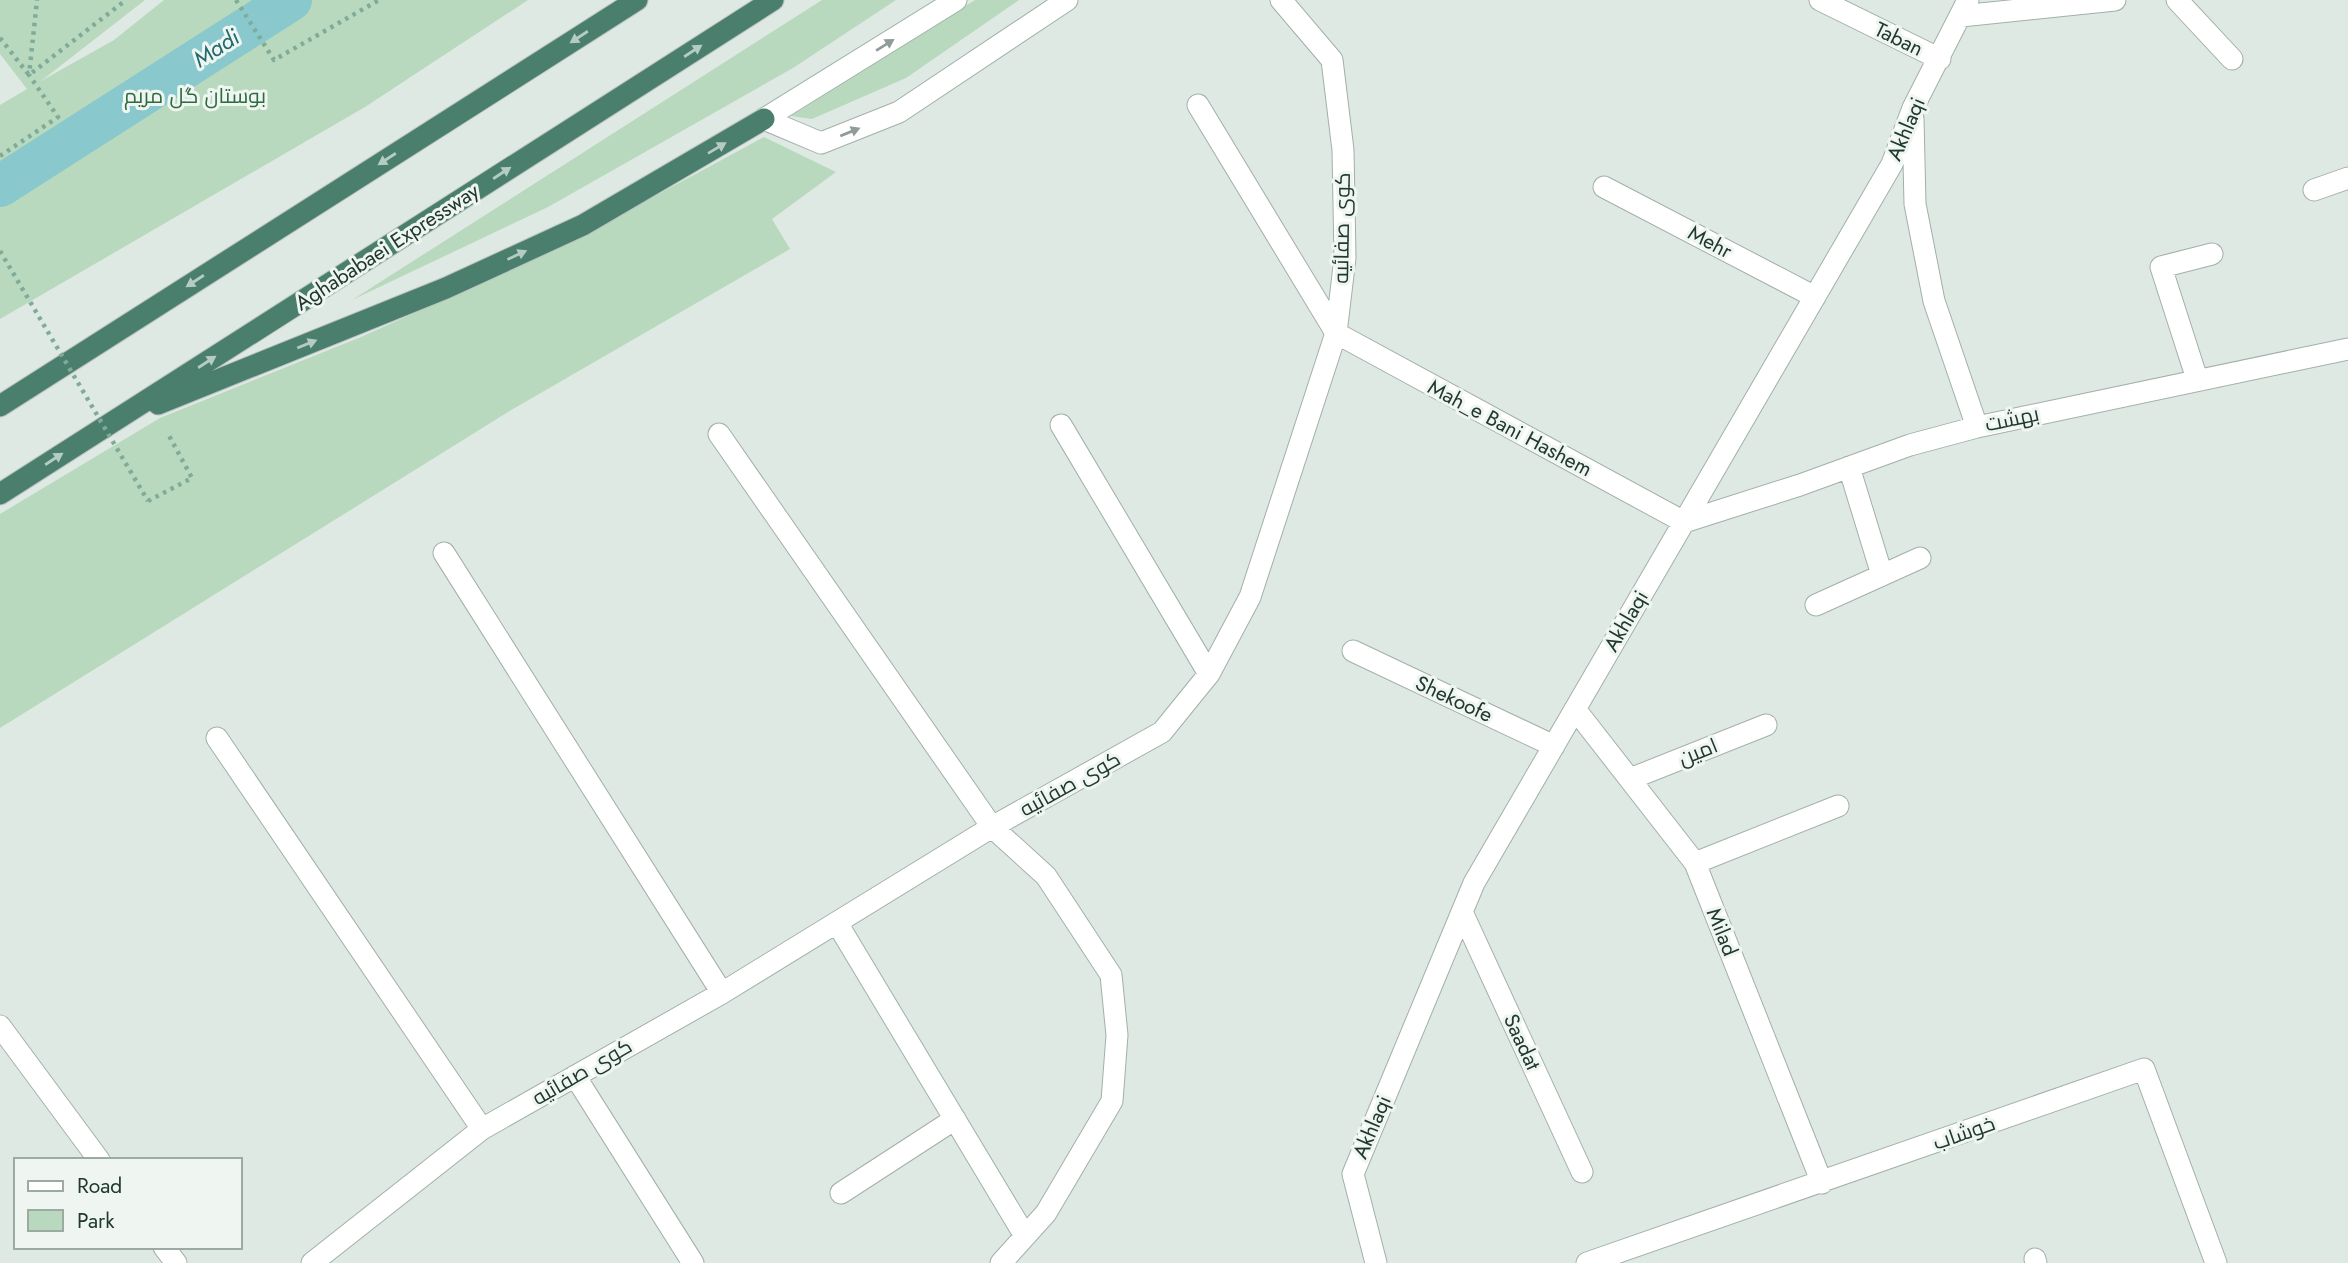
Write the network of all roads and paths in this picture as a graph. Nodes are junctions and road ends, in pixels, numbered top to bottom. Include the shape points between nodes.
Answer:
1 (37, 0) edge
2 (126, 0) edge
3 (236, 0) edge
4 (379, 0) edge
5 (636, 0) edge
6 (773, 0) edge
7 (956, 0) edge
8 (1067, 0) edge
9 (1281, 0) edge
10 (1820, 0) edge
11 (2115, 0) edge
12 (2177, 0) edge
13 (1964, 8) edge
14 (0, 38) edge
15 (1940, 59) junction
16 (2232, 59) dead end
17 (29, 75) junction
18 (1198, 105) dead end
19 (1913, 108) junction
20 (764, 119) junction
21 (0, 156) edge
22 (2348, 178) edge
23 (1604, 187) dead end
24 (2314, 190) dead end
25 (0, 251) edge
26 (2212, 254) dead end
27 (1815, 297) junction
28 (1336, 333) junction
29 (2348, 349) edge
30 (2197, 379) junction
31 (0, 406) edge
32 (153, 407) junction
33 (108, 425) junction
34 (1061, 425) dead end
35 (1977, 427) junction
36 (719, 433) dead end
37 (1849, 467) junction
38 (0, 494) edge
39 (1684, 522) junction
40 (444, 553) dead end
41 (1920, 558) dead end
42 (1882, 575) junction
43 (1816, 605) dead end
44 (1353, 651) dead end
45 (1209, 674) junction
46 (1576, 709) junction
47 (1766, 725) dead end
48 (218, 738) dead end
49 (1555, 746) junction
50 (1630, 779) junction
51 (1838, 806) dead end
52 (992, 827) junction
53 (1695, 863) junction
54 (1462, 912) junction
55 (837, 923) junction
56 (722, 993) junction
57 (0, 1026) edge
58 (575, 1076) junction
59 (955, 1119) junction
60 (482, 1129) junction
61 (98, 1158) edge
62 (1582, 1172) dead end
63 (1822, 1182) junction
64 (841, 1193) dead end
65 (1026, 1236) junction
66 (337, 1254) edge
67 (312, 1263) edge
68 (693, 1263) edge
69 (1002, 1263) edge
70 (1376, 1263) edge
71 (1587, 1263) edge
72 (2216, 1263) edge

1 - 17 path
2 - 17 path
3 - 4 path via 274,60
5 -> 31 highway
33 -> 6 highway, Aghababaei Expressway
20 -> 7 street
20 -> 8 street via 821,143 899,112
9 - 28 street, کوی صفائیه via 1332,60 1342,150 1345,258
10 - 15 street, Taban
11 - 13 street
12 - 16 street
13 - 15 street, Akhlaqi
14 - 17 path
15 - 19 street, Akhlaqi
17 - 21 path via 58,117
18 - 28 street
19 - 27 street, Akhlaqi via 1892,164
19 - 35 street via 1915,204 1932,289
32 -> 20 highway via 446,288 583,225
22 - 24 street
23 - 27 street, Mehr
25 - 32 path, bridge via 148,501 192,478
26 - 30 street via 2161,267
27 - 39 street, Akhlaqi
28 - 39 street, Mah_e Bani Hashem
28 - 45 street, کوی صفائیه via 1250,597
29 - 30 street, بهشت
30 - 35 street, بهشت
32 - 33 highway
38 -> 33 highway, Aghababaei Expressway
34 - 45 street
35 - 37 street, بهشت
36 - 52 street
37 - 39 street, بهشت
37 - 42 street
39 - 46 street, Akhlaqi
40 - 56 street
41 - 42 street
42 - 43 street
44 - 49 street, Shekoofe
45 - 52 street, کوی صفائیه via 1162,732
46 - 49 street, Akhlaqi
46 - 50 street, Milad
47 - 50 street, امین
48 - 60 street
49 - 54 street, Akhlaqi via 1474,883
50 - 53 street, Milad
51 - 53 street
52 - 55 street, کوی صفائیه
52 - 65 street via 1046,876 1111,975 1118,1035 1112,1101 1046,1213
53 - 63 street, Milad
54 - 62 street, Saadat
54 - 70 street, Akhlaqi via 1353,1174
55 - 56 street, کوی صفائیه
55 - 59 street
56 - 58 street, کوی صفائیه
57 - 61 street
58 - 60 street, کوی صفائیه
58 - 68 street
59 - 64 street
59 - 65 street
60 - 66 street, کوی صفائیه
63 - 71 street, خوشاب
63 - 72 street, خوشاب via 2144,1069
65 - 69 street
66 - 67 street, کوی صفائیه

